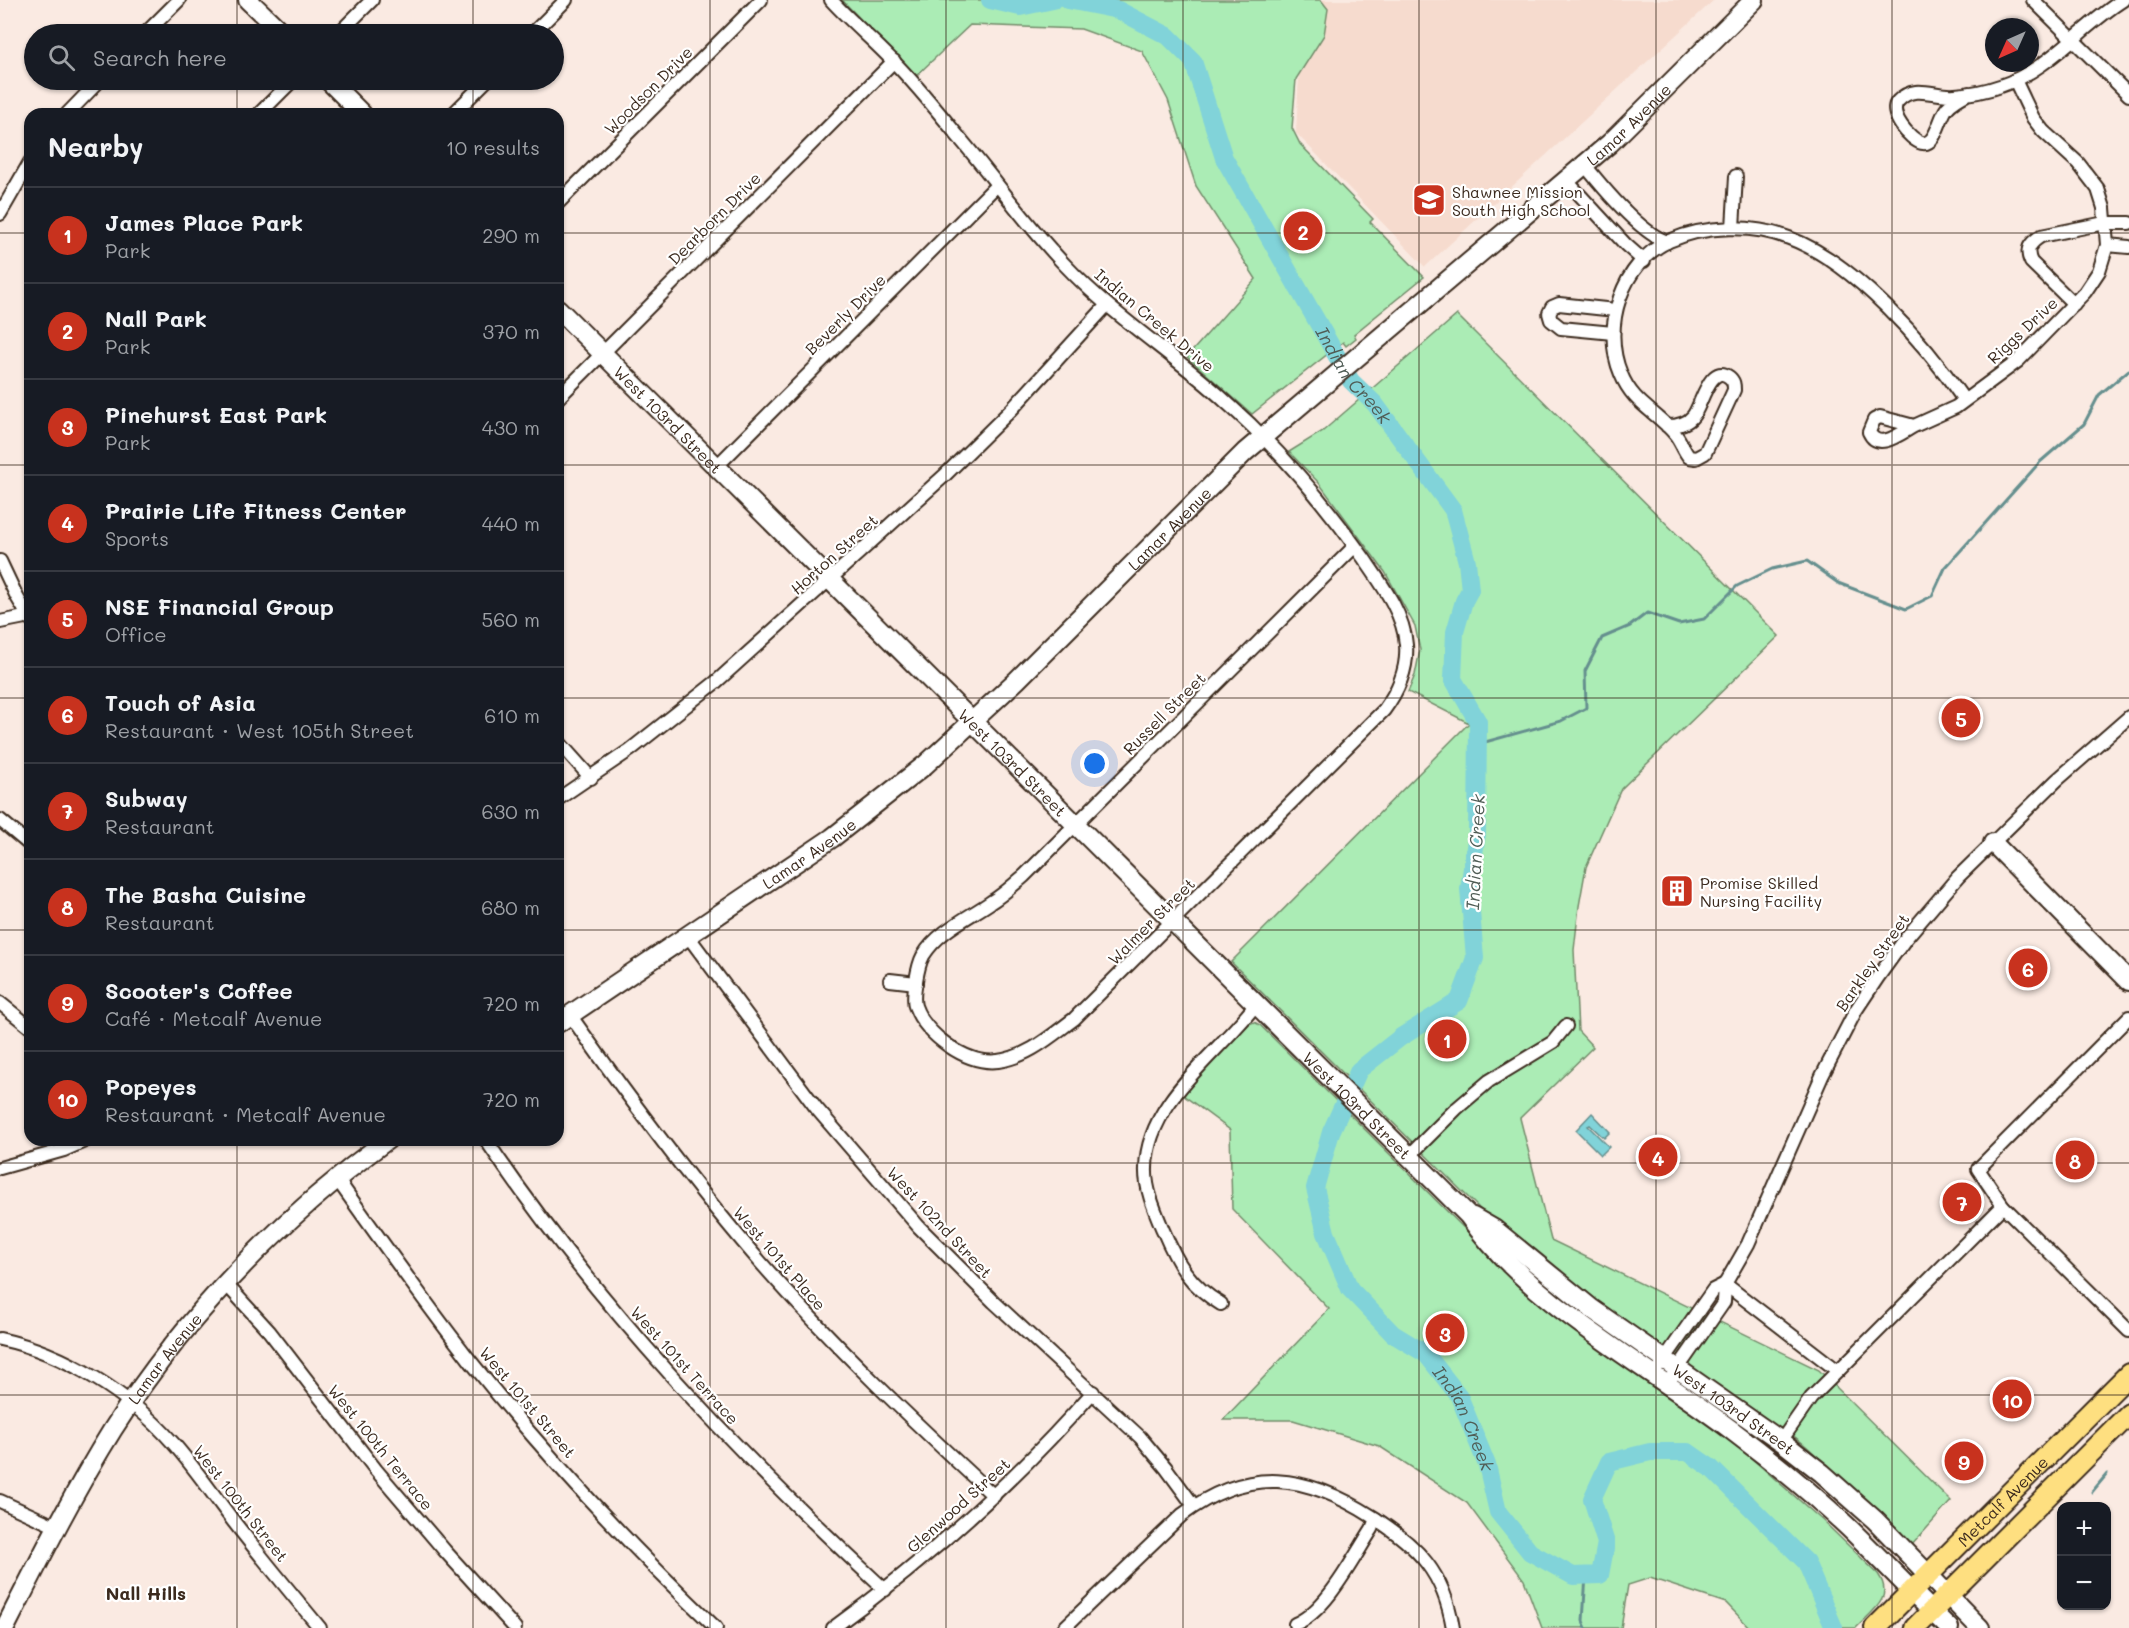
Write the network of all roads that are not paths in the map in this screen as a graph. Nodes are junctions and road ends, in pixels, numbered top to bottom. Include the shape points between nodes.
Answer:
1 (179, 0) edge
2 (248, 0) edge
3 (372, 0) edge
4 (566, 0) edge
5 (761, 0) edge
6 (831, 0) edge
7 (1755, 0) edge
8 (2033, 0) edge
9 (2123, 0) edge
10 (155, 24) edge
11 (273, 24) edge
12 (348, 24) edge
13 (542, 24) edge
14 (2072, 38) junction
15 (894, 62) junction
16 (2015, 80) junction
17 (90, 90) edge
18 (283, 90) edge
19 (338, 90) edge
20 (477, 90) edge
21 (1969, 93) junction
22 (2129, 95) edge
23 (73, 108) edge
24 (265, 108) edge
25 (356, 108) edge
26 (459, 108) edge
27 (1584, 164) junction
28 (24, 172) edge
29 (1736, 176) dead end
30 (1566, 180) junction
31 (998, 186) junction
32 (564, 197) edge
33 (0, 214) edge
34 (2105, 223) junction
35 (2129, 223) edge
36 (1733, 228) junction
37 (1667, 242) junction
38 (2107, 245) junction
39 (2129, 247) edge
40 (1644, 261) junction
41 (2073, 304) junction
42 (1107, 305) junction
43 (1615, 310) junction
44 (564, 315) edge
45 (1613, 333) junction
46 (603, 353) junction
47 (564, 392) edge
48 (1964, 400) junction
49 (1667, 426) junction
50 (1914, 426) dead end
51 (1264, 436) junction
52 (717, 466) junction
53 (1355, 546) junction
54 (0, 561) edge
55 (830, 579) junction
56 (24, 607) edge
57 (24, 618) edge
58 (0, 622) edge
59 (1398, 688) joint
60 (2129, 717) edge
61 (973, 722) junction
62 (564, 748) edge
63 (591, 778) junction
64 (564, 796) edge
65 (0, 820) edge
66 (1076, 825) junction
67 (24, 840) edge
68 (1993, 843) junction
69 (1173, 922) junction
70 (688, 936) junction
71 (890, 980) dead end
72 (2129, 981) edge
73 (916, 983) junction
74 (0, 1003) edge
75 (1256, 1004) junction
76 (2129, 1017) edge
77 (564, 1019) edge
78 (24, 1022) edge
79 (1566, 1026) dead end
80 (73, 1146) edge
81 (379, 1146) edge
82 (490, 1146) edge
83 (1408, 1156) junction
84 (0, 1168) edge
85 (337, 1179) junction
86 (2003, 1206) junction
87 (226, 1284) junction
88 (1725, 1284) junction
89 (1221, 1304) dead end
90 (2129, 1331) edge
91 (0, 1339) edge
92 (1838, 1371) junction
93 (1665, 1372) junction
94 (2129, 1374) edge
95 (1093, 1392) junction
96 (130, 1403) junction
97 (2129, 1414) edge
98 (1781, 1442) junction
99 (994, 1496) junction
100 (0, 1501) edge
101 (1194, 1506) junction
102 (1376, 1519) junction
103 (57, 1527) junction
104 (1928, 1575) junction
105 (885, 1590) junction
106 (1912, 1592) junction
107 (1949, 1595) junction
108 (1932, 1612) junction
109 (1295, 1624) dead end
110 (5, 1628) edge
111 (320, 1628) edge
112 (515, 1628) edge
113 (716, 1628) edge
114 (833, 1628) edge
115 (1064, 1628) edge
116 (1453, 1628) edge
117 (1875, 1628) edge
118 (1915, 1628) edge
119 (1949, 1628) edge
120 (1980, 1628) edge

1 - 10 street
2 - 11 main road
3 - 12 street
4 - 13 street
5 - 32 street, Woodson Drive
6 - 15 street, Indian Creek Drive
7 - 27 main road, Lamar Avenue
8 - 14 street
9 - 14 street
14 - 16 street via 2046,62
14 - 22 street
15 - 31 street, Indian Creek Drive
15 - 46 street, Dearborn Drive
16 - 21 street
16 - 34 street, Riggs Drive via 2043,131 2078,163 2098,189
17 - 23 street
18 - 24 street
19 - 25 main road
20 - 26 street
21 - 21 street via 1943,96 1919,91 1899,100 1894,115 1916,140 1928,142 1935,137 1947,108
27 - 30 main road, Lamar Avenue
27 - 37 street via 1639,223
28 - 33 street
29 - 36 street
30 - 40 street
30 - 51 main road, Lamar Avenue
31 - 42 street, Indian Creek Drive via 1067,267
31 - 52 street, Beverly Drive
34 - 35 street, Riggs Drive
34 - 38 street, Riggs Drive
34 - 41 street, Riggs Drive via 2041,236 2028,247 2031,262
36 - 37 street via 1699,231
36 - 48 street via 1790,238 1846,271 1916,339
37 - 40 street
38 - 39 street
38 - 41 street, Riggs Drive via 2092,284
40 - 43 street via 1622,290
41 - 48 street, Riggs Drive via 2018,361
42 - 51 street, Indian Creek Drive
42 - 55 street, Horton Street via 1012,409
43 - 45 street
43 - 45 street via 1559,304 1549,313 1561,328
44 - 46 main road, West 103rd Street
45 - 49 street via 1617,362 1626,384 1643,406
46 - 47 street, Dearborn Drive
46 - 52 main road, West 103rd Street
48 - 50 street, Riggs Drive
49 - 49 street via 1684,423 1695,415 1715,376 1724,375 1732,380 1734,390 1701,456 1689,457
51 - 53 street, Indian Creek Drive via 1314,491
51 - 61 main road, Lamar Avenue
52 - 55 main road, West 103rd Street
53 - 59 street, Indian Creek Drive via 1399,615 1405,633 1404,671
53 - 66 street, Russell Street
54 - 56 street
55 - 61 main road, West 103rd Street
55 - 63 street, Horton Street via 707,690
57 - 58 street
59 - 69 street, Walmer Street via 1384,711
60 - 68 street, Barkley Street
61 - 66 main road, West 103rd Street
61 - 70 main road, Lamar Avenue via 882,801
62 - 63 street
63 - 64 street, Horton Street
65 - 67 street
66 - 69 main road, West 103rd Street
66 - 73 street, Russell Street via 1024,876 940,937 922,957
68 - 72 main road
68 - 88 street, Barkley Street via 1906,938 1856,1010 1822,1076 1748,1244
69 - 73 street, Walmer Street via 1074,1019 1021,1055 998,1061 974,1059 944,1042 915,1005
69 - 75 main road, West 103rd Street
70 - 77 main road, Lamar Avenue
70 - 95 street, West 102nd Street via 773,1053 855,1155 993,1302
71 - 73 street
74 - 78 street
75 - 83 main road, West 103rd Street
75 - 89 street via 1168,1104 1151,1134 1147,1151 1146,1180 1168,1241 1190,1280
76 - 86 street via 1978,1169
77 - 99 street, West 101st Place via 761,1263 847,1357
79 - 83 street via 1553,1042 1489,1081
80 - 84 street
81 - 85 main road, Lamar Avenue
82 - 105 street, West 101st Terrace via 584,1274 662,1366 766,1478
83 - 93 main road, West 103rd Street via 1468,1215 1484,1239 1531,1283 1567,1312
85 - 87 main road, Lamar Avenue via 271,1237
85 - 113 street, West 101st Street via 420,1295 512,1410 612,1524
86 - 90 street
86 - 92 street
87 - 96 main road, Lamar Avenue
87 - 112 street, West 100th Terrace via 269,1331 376,1470
88 - 92 street
88 - 93 street, Barkley Street via 1724,1302
91 - 96 street, West 100th Street via 74,1367
92 - 98 street via 1811,1398
93 - 98 main road, West 103rd Street
93 - 106 main road, West 103rd Street via 1848,1527
94 - 104 main road, Metcalf Avenue
95 - 99 street, Glenwood Street
95 - 101 street, West 102nd Street via 1140,1437
96 - 103 main road, Lamar Avenue
96 - 111 street, West 100th Street via 152,1420 184,1456
97 - 107 main road, Metcalf Avenue
98 - 104 main road, West 103rd Street via 1850,1497
99 - 105 street, Glenwood Street
100 - 103 street
101 - 102 street via 1245,1484 1283,1481 1331,1493
101 - 115 street
102 - 109 street via 1323,1603 1306,1620
102 - 116 street via 1426,1561 1444,1590
103 - 110 main road, Lamar Avenue
104 - 106 main road, Metcalf Avenue
104 - 107 main road, West 103rd Street
105 - 114 street, Glenwood Street
106 - 108 main road, West 103rd Street
106 - 117 main road, Metcalf Avenue
107 - 108 main road, Metcalf Avenue
107 - 120 main road, West 103rd Street
108 - 118 main road, Metcalf Avenue
108 - 119 main road, West 103rd Street

